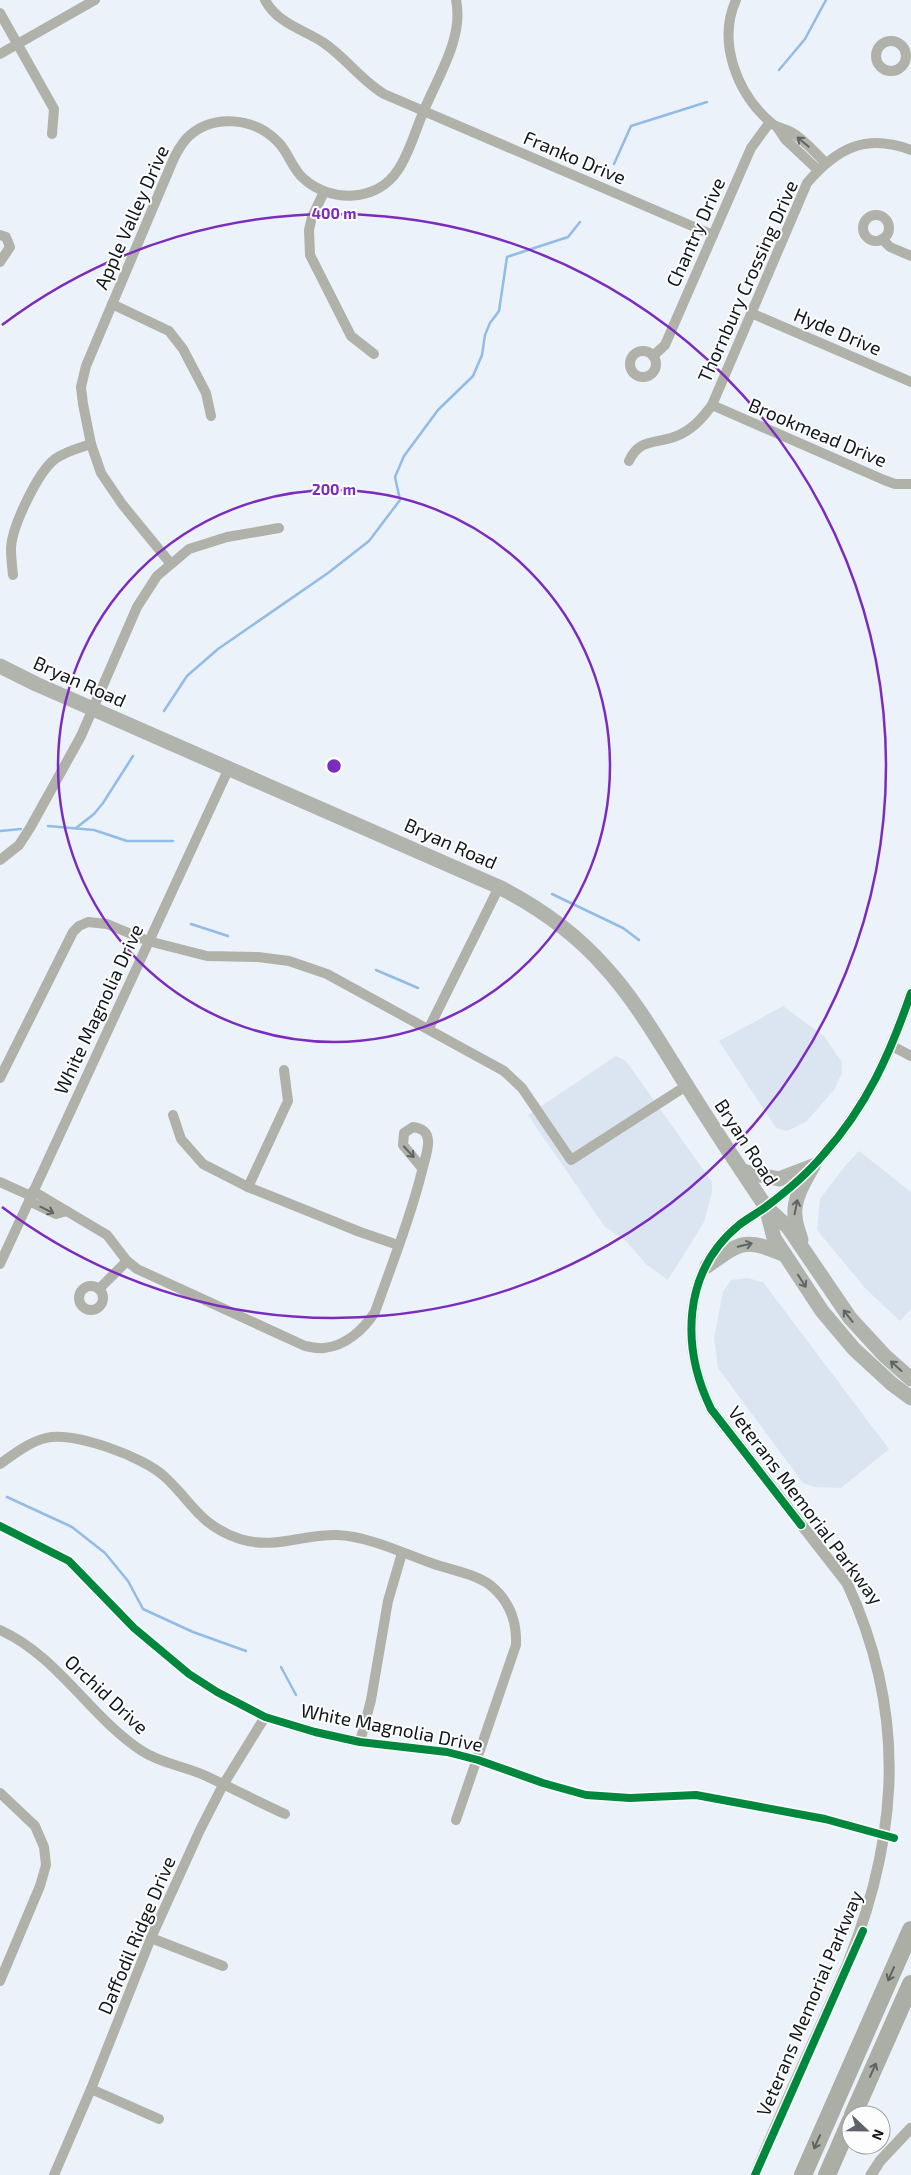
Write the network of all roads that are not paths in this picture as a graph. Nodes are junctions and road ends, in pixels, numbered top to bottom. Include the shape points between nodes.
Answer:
1 (95, 0) edge
2 (265, 0) edge
3 (456, 0) edge
4 (736, 0) edge
5 (0, 13) edge
6 (18, 44) junction
7 (0, 54) edge
8 (424, 111) junction
9 (773, 125) junction
10 (52, 134) dead end
11 (911, 150) edge
12 (826, 162) junction
13 (818, 170) junction
14 (324, 192) junction
15 (0, 235) edge
16 (713, 235) junction
17 (882, 239) dead end
18 (911, 256) edge
19 (0, 262) edge
20 (112, 304) junction
21 (751, 313) junction
22 (374, 354) dead end
23 (653, 356) dead end
24 (911, 382) edge
25 (712, 405) junction
26 (211, 416) dead end
27 (91, 444) junction
28 (629, 461) dead end
29 (911, 484) edge
30 (278, 528) dead end
31 (171, 564) junction
32 (13, 575) dead end
33 (0, 666) edge
34 (93, 709) junction
35 (228, 768) junction
36 (0, 860) edge
37 (500, 886) junction
38 (148, 942) junction
39 (911, 994) edge
40 (429, 1028) junction
41 (892, 1046) junction
42 (911, 1056) edge
43 (284, 1070) dead end
44 (0, 1078) edge
45 (686, 1086) junction
46 (173, 1115) dead end
47 (814, 1166) junction
48 (422, 1168) dead end
49 (742, 1171) junction
50 (0, 1182) edge
51 (248, 1187) junction
52 (31, 1196) junction
53 (766, 1207) junction
54 (398, 1245) junction
55 (804, 1251) junction
56 (785, 1255) junction
57 (127, 1261) junction
58 (0, 1264) edge
59 (707, 1266) junction
60 (99, 1288) dead end
61 (911, 1379) edge
62 (911, 1398) edge
63 (0, 1464) edge
64 (0, 1526) edge
65 (402, 1553) junction
66 (0, 1630) edge
67 (884, 1650) dead end
68 (265, 1717) junction
69 (360, 1742) junction
70 (478, 1760) junction
71 (223, 1785) junction
72 (0, 1793) edge
73 (285, 1814) dead end
74 (898, 1819) dead end
75 (456, 1820) dead end
76 (894, 1838) junction
77 (911, 1930) edge
78 (151, 1938) junction
79 (223, 1966) dead end
80 (0, 1981) edge
81 (911, 1984) edge
82 (91, 2089) junction
83 (857, 2105) edge
84 (159, 2119) dead end
85 (911, 2128) edge
86 (841, 2143) edge
87 (54, 2175) edge
88 (755, 2175) edge
89 (803, 2175) edge
90 (827, 2175) edge
91 (871, 2175) edge

1 - 6 street
2 - 8 street, Franko Drive via 281,19 337,52 374,88
3 - 8 street, Apple Valley Drive via 454,37
4 - 9 street via 728,37 730,56 748,98
5 - 6 street
6 - 7 street
6 - 10 street via 54,110
8 - 14 street, Apple Valley Drive via 404,160 383,185 355,196
8 - 16 street, Franko Drive
12 -> 9 street via 792,132
9 - 13 street
9 - 16 street, Chantry Drive via 751,148
11 - 12 street, Thornbury Crossing Drive via 882,142 860,144
12 - 13 street, Thornbury Crossing Drive
13 - 21 street, Thornbury Crossing Drive via 807,182
14 - 20 street, Apple Valley Drive via 298,174 280,143 260,128 232,121 209,125 186,139 174,158
14 - 22 street via 309,230 310,256 351,336
15 - 19 street via 6,237 10,248
16 - 23 street, Chantry Drive via 665,345
17 - 18 street via 890,247
20 - 26 street via 169,332 183,349 206,393
20 - 27 street, Apple Valley Drive via 86,366 81,387
21 - 24 street, Hyde Drive
21 - 25 street, Thornbury Crossing Drive
25 - 28 street, Thornbury Crossing Drive via 701,421 687,431 641,445
25 - 29 street, Brookmead Drive via 884,480
27 - 31 street, Apple Valley Drive via 110,488
27 - 32 street via 66,452 43,471 15,532 11,548
30 - 31 street via 227,537 189,549
31 - 34 street via 157,576 137,606
33 - 34 main road, Bryan Road
34 - 35 main road, Bryan Road
34 - 36 street via 30,828 19,845
35 - 37 main road, Bryan Road
35 - 38 street, White Magnolia Drive
37 - 40 street
37 - 45 main road, Bryan Road via 552,919 592,953 631,1000
38 - 40 street via 207,956 289,961 327,974
38 - 44 street via 107,924 88,922 79,926 73,932
38 - 52 street, White Magnolia Drive
39 - 41 street, Veterans Memorial Parkway
40 - 45 street via 504,1071 522,1088 571,1160
41 - 42 street
41 - 47 street, Veterans Memorial Parkway via 880,1074 858,1110
43 - 51 street via 288,1101
45 - 49 main road, Bryan Road
46 - 51 street via 181,1139 202,1164
47 - 49 main road via 779,1179
47 - 53 street, Veterans Memorial Parkway
55 -> 47 main road via 794,1215 802,1185
48 - 54 street
49 - 53 main road, Bryan Road
50 - 52 street
51 - 54 street
52 - 57 street via 56,1214 67,1211 107,1235
52 - 58 street, White Magnolia Drive
53 - 55 main road, Bryan Road via 788,1227
53 - 56 main road, Bryan Road via 774,1238
53 - 59 street, Veterans Memorial Parkway via 730,1234
54 - 57 street via 375,1312 367,1324 343,1342 324,1348 304,1346
61 -> 55 main road, Bryan Road via 850,1318
59 -> 56 main road via 742,1244 765,1246
56 -> 62 main road, Bryan Road via 843,1337
57 - 60 street
59 - 67 street, Veterans Memorial Parkway via 696,1295 691,1327 694,1360 704,1394 718,1418 858,1598
63 - 65 street via 34,1442 53,1437 74,1437 154,1468 166,1477 192,1509 234,1537 271,1544 336,1535
64 - 68 street, White Magnolia Drive via 69,1561 134,1628 189,1674
65 - 69 street via 388,1601 371,1700
65 - 70 street via 482,1580 508,1604 513,1617 516,1645
66 - 71 street, Orchid Drive via 42,1658 122,1736 142,1751
68 - 69 street, White Magnolia Drive
68 - 71 street, Daffodil Ridge Drive
69 - 70 street, White Magnolia Drive via 447,1752
70 - 75 street
70 - 76 street, White Magnolia Drive via 586,1795 630,1798 696,1795 825,1818
71 - 73 street, Orchid Drive
71 - 78 street, Daffodil Ridge Drive
72 - 80 street via 35,1826 44,1847 46,1865
74 - 76 street, Veterans Memorial Parkway
76 - 88 street, Veterans Memorial Parkway via 863,1931
77 -> 89 highway
78 - 79 street
78 - 82 street, Daffodil Ridge Drive
83 -> 81 highway
82 - 84 street
82 - 87 street, Daffodil Ridge Drive
85 - 91 street
86 - 90 highway

